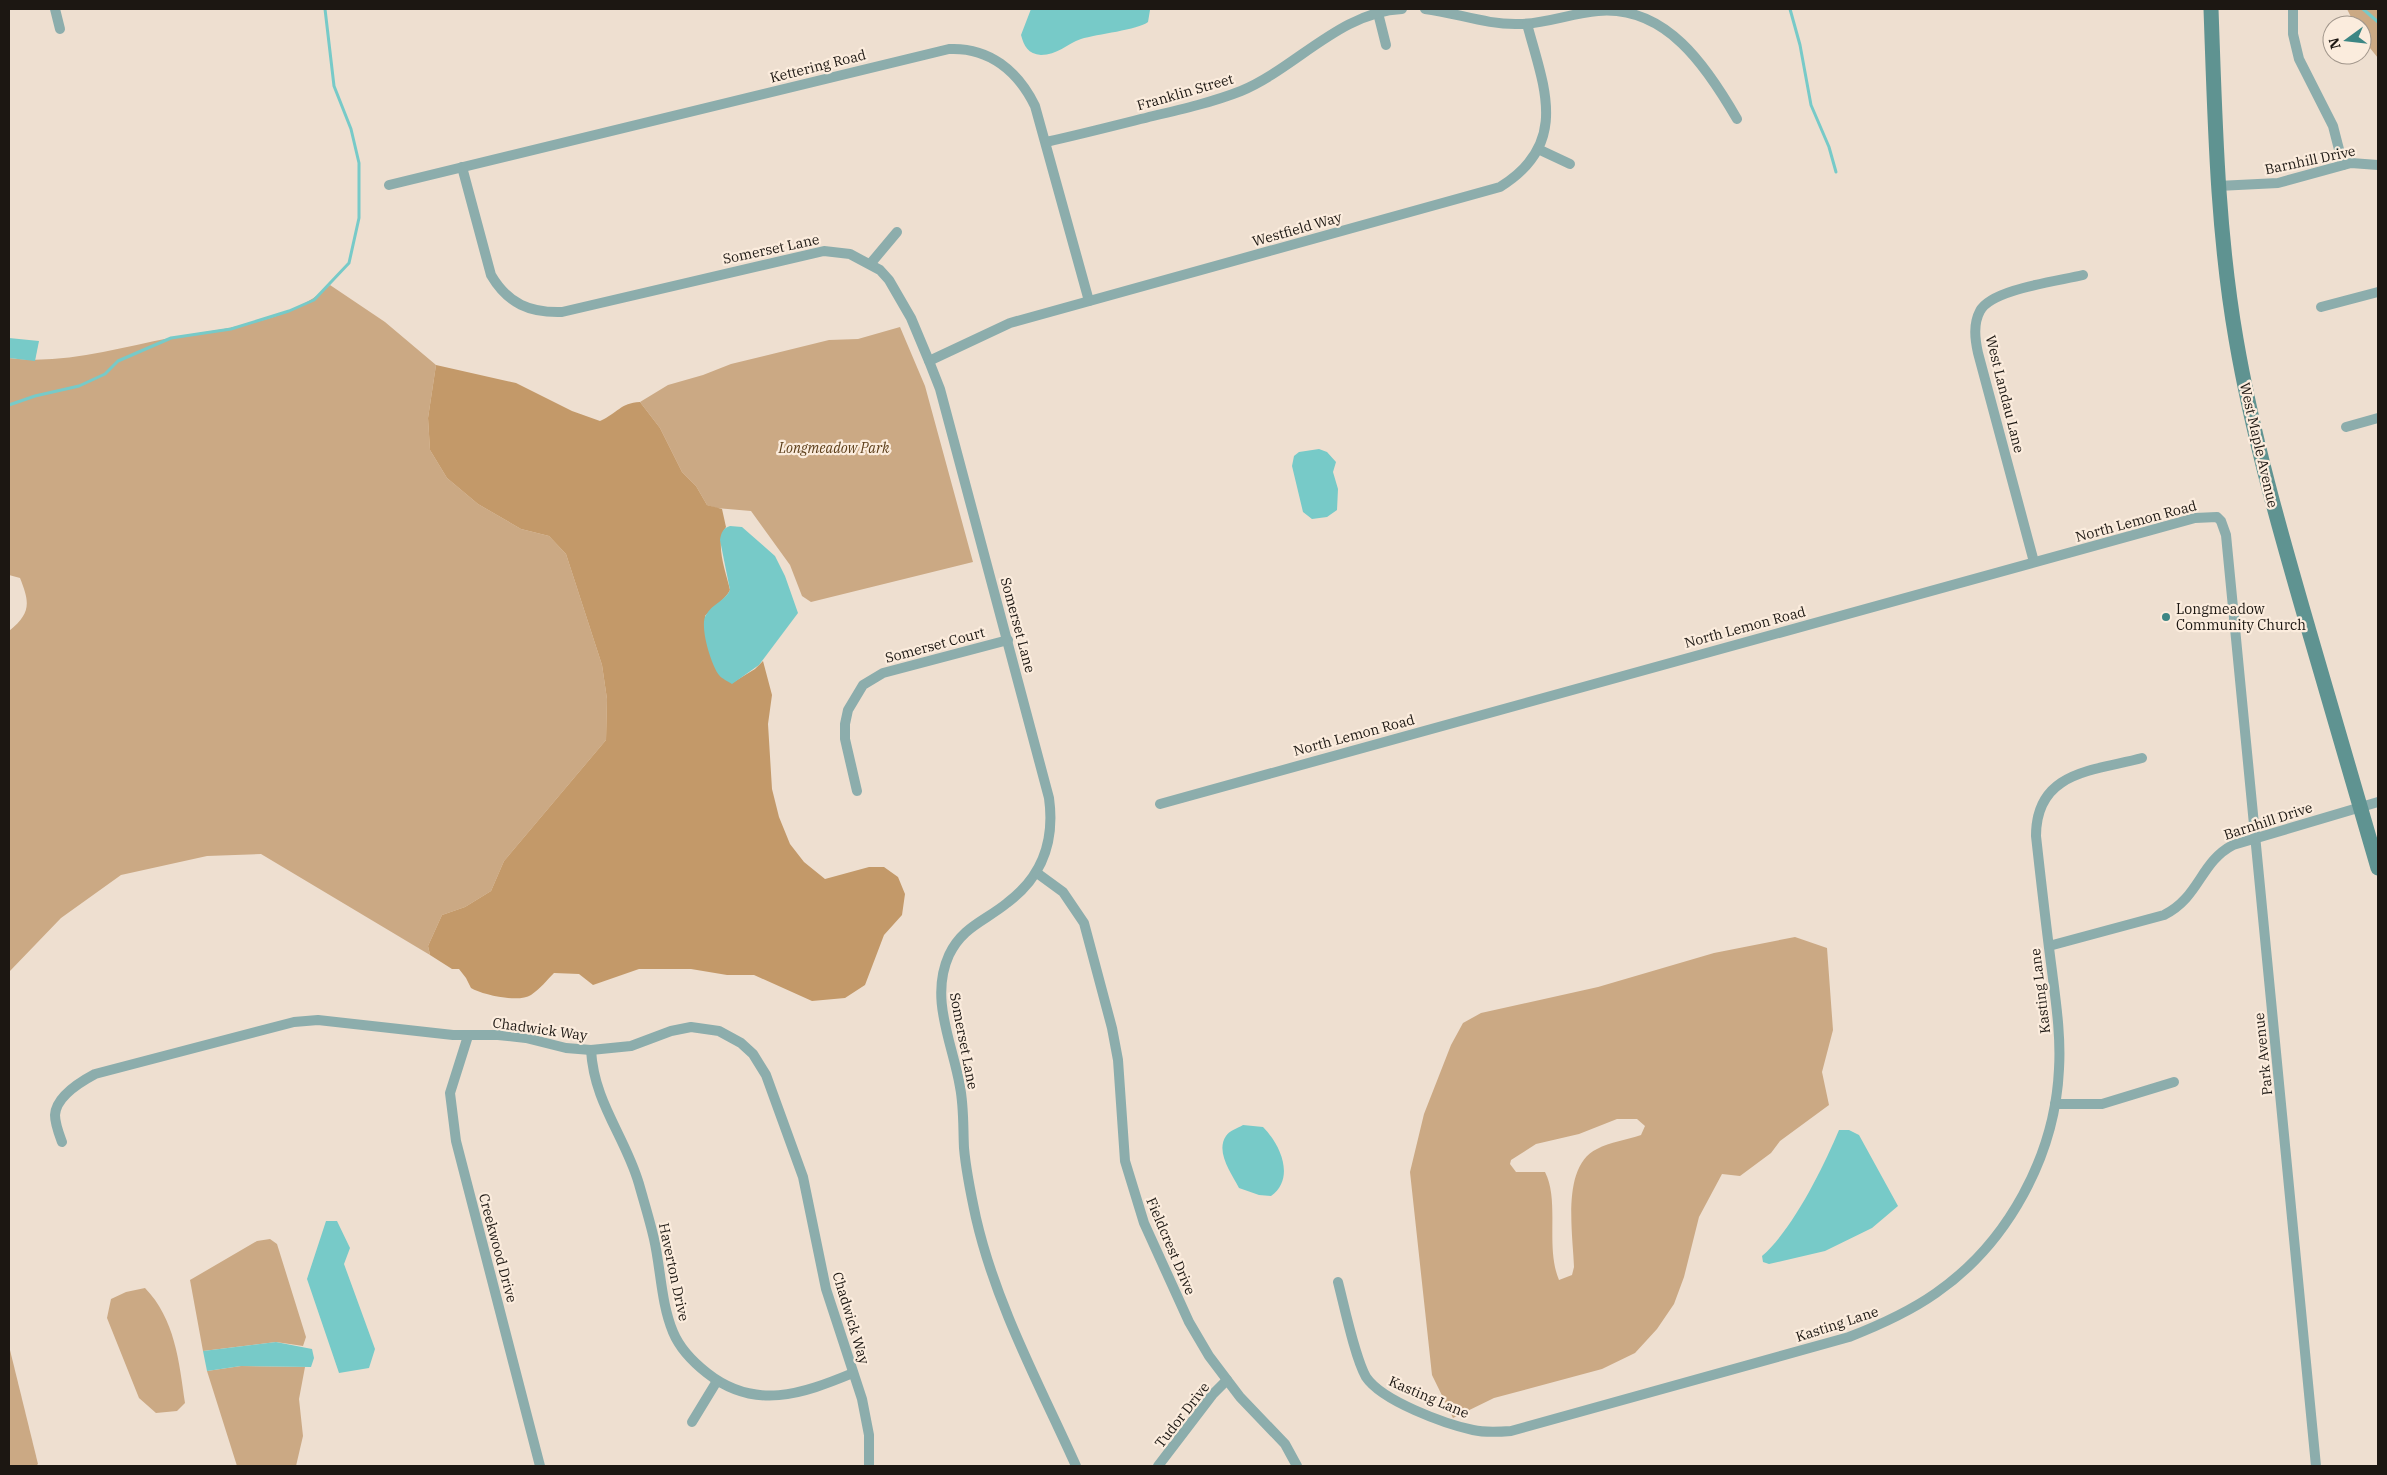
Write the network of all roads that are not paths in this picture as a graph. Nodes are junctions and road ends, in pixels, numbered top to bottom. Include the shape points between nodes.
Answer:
1 (55, 9) edge
2 (1402, 9) edge
3 (1425, 9) edge
4 (2211, 9) edge
5 (2293, 9) edge
6 (1378, 13) junction
7 (1526, 24) junction
8 (60, 29) dead end
9 (1386, 45) dead end
10 (1737, 119) dead end
11 (1046, 142) junction
12 (1538, 150) junction
13 (1570, 164) dead end
14 (2343, 165) junction
15 (2378, 165) edge
16 (462, 167) junction
17 (389, 185) dead end
18 (2218, 186) junction
19 (898, 232) dead end
20 (871, 263) junction
21 (2083, 275) dead end
22 (2378, 292) edge
23 (1090, 301) junction
24 (2321, 307) dead end
25 (929, 361) junction
26 (2378, 418) edge
27 (2346, 427) dead end
28 (2034, 562) junction
29 (2237, 639) joint
30 (1008, 640) junction
31 (2142, 758) dead end
32 (857, 790) dead end
33 (2378, 802) edge
34 (1160, 804) dead end
35 (2360, 807) junction
36 (2256, 837) junction
37 (2378, 868) edge
38 (1037, 873) junction
39 (2049, 946) junction
40 (468, 1036) junction
41 (591, 1050) junction
42 (2174, 1082) dead end
43 (2055, 1104) junction
44 (62, 1142) dead end
45 (1338, 1282) dead end
46 (853, 1373) junction
47 (1227, 1380) junction
48 (717, 1381) junction
49 (692, 1422) dead end
50 (540, 1466) edge
51 (869, 1466) edge
52 (1076, 1466) edge
53 (1158, 1466) edge
54 (1297, 1466) edge
55 (2316, 1466) edge

1 - 8 street
2 - 6 street, Franklin Street
3 - 7 street via 1480,21
4 - 18 main road, West Maple Avenue
5 - 14 street via 2299,58 2333,126
6 - 9 street
6 - 11 street, Franklin Street via 1340,28 1278,72 1240,91 1205,103
7 - 10 street via 1600,11 1644,18 1678,38 1695,56
7 - 12 street, Westfield Way via 1547,115
11 - 16 street, Kettering Road via 1035,106 1022,82 995,59 958,48
11 - 23 street, Kettering Road
12 - 13 street
12 - 23 street, Westfield Way via 1515,178 1500,186
14 - 15 street, Barnhill Drive via 2364,162
14 - 18 street, Barnhill Drive via 2278,183
16 - 17 street, Kettering Road
16 - 20 street, Somerset Lane via 491,276 510,298 530,310 562,312 813,252 841,251
18 - 35 main road, West Maple Avenue via 2230,297 2258,450
19 - 20 street
20 - 25 street, Somerset Lane via 889,280
21 - 28 street, West Landau Lane via 2001,295 1980,311 1976,325 1978,353
22 - 24 street
23 - 25 street, Westfield Way via 1010,323
25 - 30 street, Somerset Lane via 940,388
26 - 27 street
28 - 29 street, North Lemon Road via 2195,518 2217,518 2226,535
28 - 34 street, North Lemon Road
29 - 36 street, Park Avenue
30 - 32 street, Somerset Court via 883,673 864,685 848,710 845,724 845,739
30 - 38 street, Somerset Lane via 1051,812 1048,844
31 - 39 street, Kasting Lane via 2068,778 2049,792 2042,802 2036,820 2036,836
33 - 35 street, Barnhill Drive
35 - 36 street, Barnhill Drive
35 - 37 main road, West Maple Avenue
36 - 39 street, Barnhill Drive via 2224,849 2178,908 2164,915
36 - 55 street, Park Avenue
38 - 47 street, Fieldcrest Drive via 1063,892 1084,923 1118,1060 1125,1161 1135,1200 1189,1322
38 - 52 street, Somerset Lane via 1006,904 972,926 955,945 940,986 942,1010 961,1090 964,1150 972,1198 990,1269 1012,1326
39 - 43 street, Kasting Lane via 2060,1035 2060,1070
40 - 41 street, Chadwick Way via 517,1037
40 - 44 street, Chadwick Way via 318,1020 229,1037 82,1080 63,1099 55,1114
40 - 50 street, Creekwood Drive via 450,1093 456,1140
41 - 46 street, Chadwick Way via 631,1046 691,1026 719,1031 753,1054 766,1075 800,1169 826,1288
41 - 48 street, Haverton Drive via 592,1072 602,1102 638,1182 654,1238 673,1332 688,1356
42 - 43 street via 2102,1104
43 - 45 street, Kasting Lane via 2034,1172 2020,1201 1993,1239 1968,1267 1937,1293 1905,1313 1849,1337 1511,1431 1493,1433 1461,1427 1387,1397 1375,1387 1365,1375 1359,1358
46 - 48 street, Haverton Drive via 814,1389 771,1396 752,1394
46 - 51 street, Chadwick Way via 869,1435
47 - 53 street, Tudor Drive
47 - 54 street, Fieldcrest Drive via 1285,1444
48 - 49 street

